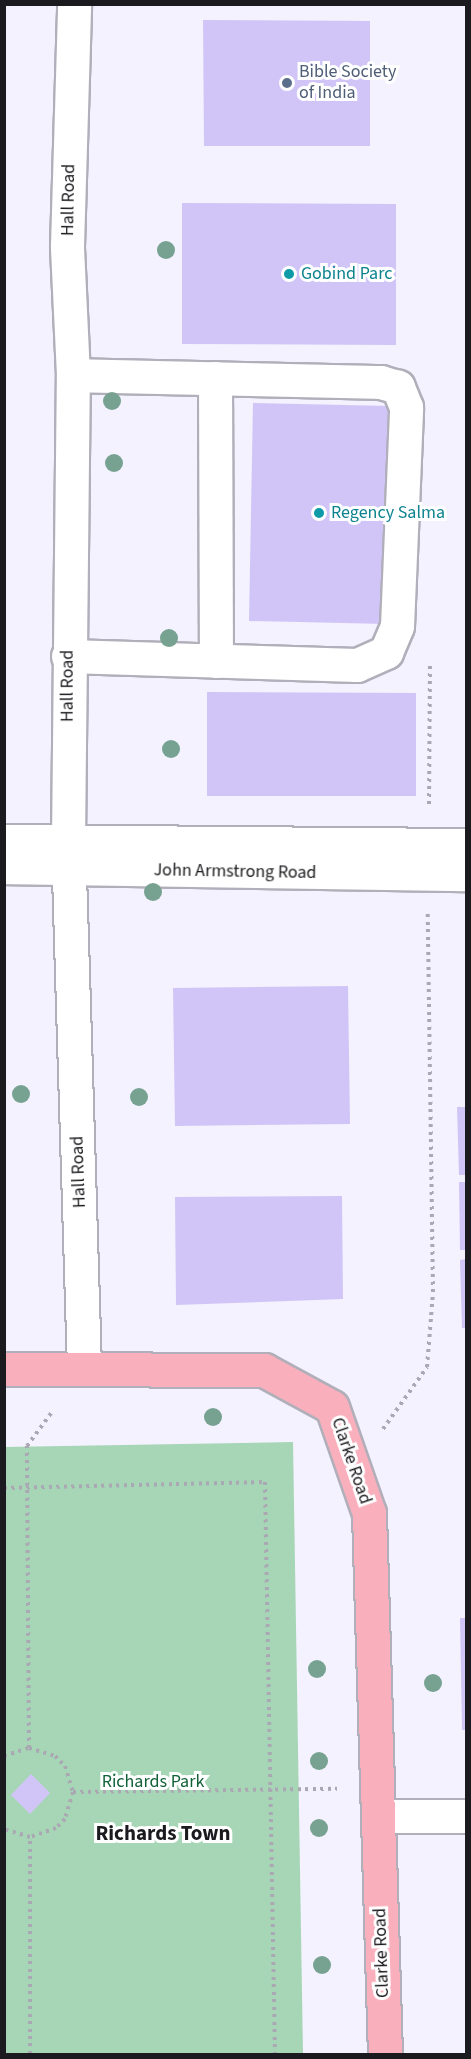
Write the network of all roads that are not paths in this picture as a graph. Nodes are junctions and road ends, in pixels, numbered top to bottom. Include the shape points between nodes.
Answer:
1 (74, 4) edge
2 (73, 375) junction
3 (215, 378) junction
4 (68, 656) junction
5 (216, 661) junction
6 (4, 841) edge
7 (466, 845) edge
8 (68, 855) junction
9 (428, 859) junction
10 (4, 867) edge
11 (466, 874) edge
12 (84, 1368) junction
13 (4, 1369) edge
14 (378, 1816) junction
15 (466, 1816) edge
16 (385, 2055) edge

1 - 2 street, Hall Road via 67,246
2 - 3 street
2 - 4 street, Hall Road
3 - 5 street
3 - 5 street via 381,382 398,387 406,407 397,626 386,652 357,665
4 - 5 street
4 - 8 street, Hall Road
6 - 8 street, John Armstrong Road
7 - 9 street, John Armstrong Road
8 - 9 street, John Armstrong Road
8 - 10 street, John Armstrong Road
8 - 12 street, Hall Road
9 - 11 street, John Armstrong Road
12 - 13 main road, Clarke Road
12 - 14 main road, Clarke Road via 264,1370 332,1407 369,1513
14 - 15 street
14 - 16 main road, Clarke Road

